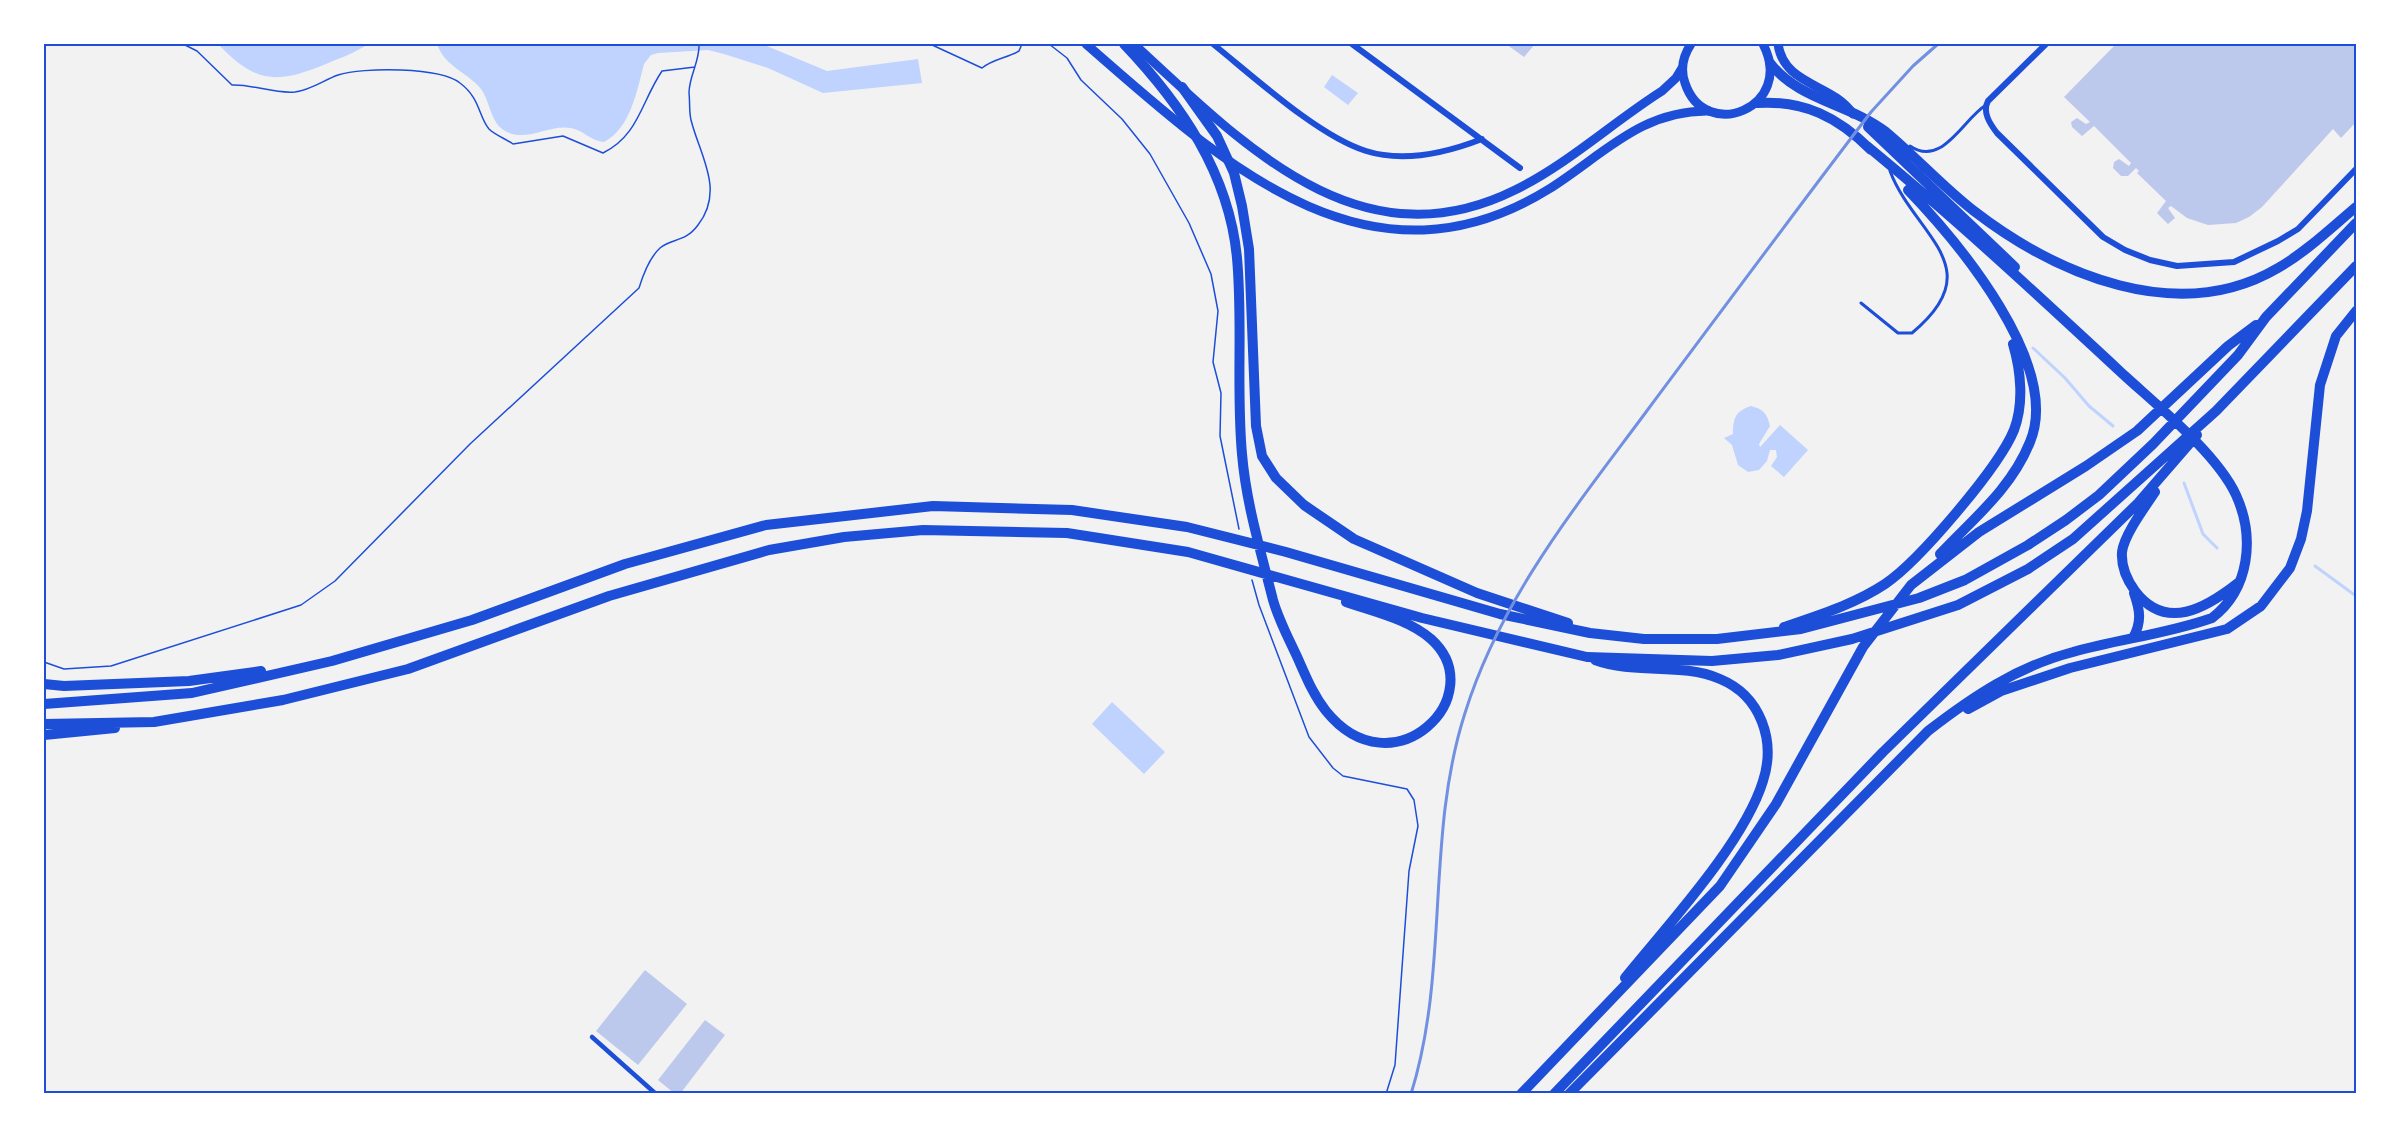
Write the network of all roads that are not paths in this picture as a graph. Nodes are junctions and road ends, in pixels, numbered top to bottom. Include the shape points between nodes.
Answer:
1 (1086, 44) edge
2 (1124, 44) edge
3 (1134, 44) edge
4 (1213, 44) edge
5 (1352, 44) edge
6 (1691, 44) edge
7 (1763, 44) edge
8 (1778, 44) edge
9 (2046, 44) edge
10 (1770, 63) junction
11 (1682, 68) junction
12 (1182, 87) junction
13 (1757, 102) junction
14 (1986, 105) junction
15 (1709, 111) junction
16 (1853, 114) junction
17 (1885, 132) junction
18 (1482, 140) junction
19 (1866, 146) junction
20 (1520, 168) dead end
21 (2356, 169) edge
22 (1890, 171) junction
23 (2356, 207) edge
24 (2356, 223) edge
25 (2356, 266) edge
26 (1861, 303) dead end
27 (2051, 307) junction
28 (2356, 311) edge
29 (2004, 312) junction
30 (2266, 317) junction
31 (2216, 411) junction
32 (2166, 474) junction
33 (2238, 583) junction
34 (1305, 584) junction
35 (1911, 585) junction
36 (2131, 585) junction
37 (1590, 633) junction
38 (1757, 636) junction
39 (2133, 638) junction
40 (1587, 657) junction
41 (332, 661) junction
42 (44, 684) edge
43 (44, 704) edge
44 (154, 722) junction
45 (44, 724) edge
46 (1928, 731) junction
47 (44, 735) edge
48 (1609, 1001) junction
49 (592, 1037) dead end
50 (656, 1094) edge
51 (1521, 1094) edge
52 (1554, 1094) edge
53 (1569, 1094) edge

1 - 15 main road via 1162,109 1252,177 1297,202 1347,219 1402,229 1457,226 1489,218 1524,204 1655,119 1684,111
2 - 34 highway via 1180,110 1206,151 1232,227 1237,259 1242,454 1251,517 1277,613 1315,695 1340,726 1379,744 1396,743 1424,731 1443,708 1448,692 1449,672 1444,656 1431,639 1404,622
3 - 12 main road
4 - 18 street via 1329,134 1366,151 1431,155
5 - 18 street
6 - 11 main road
7 - 10 main road
8 - 16 main road via 1782,59 1793,73 1840,98
9 - 14 street
10 - 13 main road via 1769,84
10 - 16 highway via 1795,87
11 - 12 main road via 1662,91 1516,190 1462,208 1422,213 1347,203 1298,181
11 - 15 main road via 1692,97
12 - 37 highway via 1216,136 1234,173 1242,206 1250,249 1256,426 1262,456 1276,478 1304,505 1354,539 1477,593
13 - 15 main road via 1736,113
13 - 19 highway via 1777,101 1813,108 1846,127
14 - 17 lane via 1946,145 1934,150 1914,149
14 - 21 street via 1997,133 2103,237 2142,257 2177,266 2234,262 2278,241 2298,229
16 - 17 highway
16 - 27 highway via 1999,250
17 - 23 highway via 1966,204 2021,244 2074,271 2140,290 2201,291 2255,279 2277,268
18 - 20 street
19 - 22 highway
19 - 27 highway
22 - 26 lane via 1941,252 1947,285 1944,299 1912,333 1899,333
22 - 29 highway via 1951,238
24 - 30 highway
25 - 31 highway
27 - 33 highway via 2215,462 2236,494 2244,518 2248,562
28 - 46 highway via 2337,336 2320,385 2301,539 2290,568 2261,606 2227,629 2070,668 2001,691
29 - 35 highway via 2020,343 2035,397 2031,440 2012,477 1989,507
29 - 38 highway via 2016,356 2020,398 2014,430 1985,476 1887,583 1857,600
30 - 35 highway via 2228,346 2137,431 1979,532
30 - 38 highway via 2238,355 2099,495 2028,545 1965,579 1919,598 1801,629
31 - 32 highway
31 - 40 highway via 2111,508 2064,545 2028,569 1958,605 1852,639 1778,655 1712,662
32 - 36 highway via 2122,551 2124,571
32 - 52 highway via 1883,752
33 - 36 highway via 2215,602 2173,614 2157,610 2141,599
33 - 39 highway via 2226,608 2212,618
34 - 40 highway via 1422,618
34 - 44 highway via 1188,552 1067,534 923,530 844,537 769,550 609,596 408,669 283,700
35 - 48 highway via 1863,647 1776,804 1720,886
36 - 39 highway via 2140,626
37 - 38 highway via 1644,639
37 - 41 highway via 1500,614 1187,527 1072,510 933,506 766,525 625,564 472,620
39 - 46 highway via 2071,652 2007,677
40 - 48 highway via 1608,665 1686,670 1721,679 1752,702 1767,738 1764,780 1742,825
41 - 42 highway via 189,681
41 - 43 highway via 192,693
44 - 45 highway
44 - 47 highway
46 - 53 highway
48 - 51 highway
49 - 50 street

